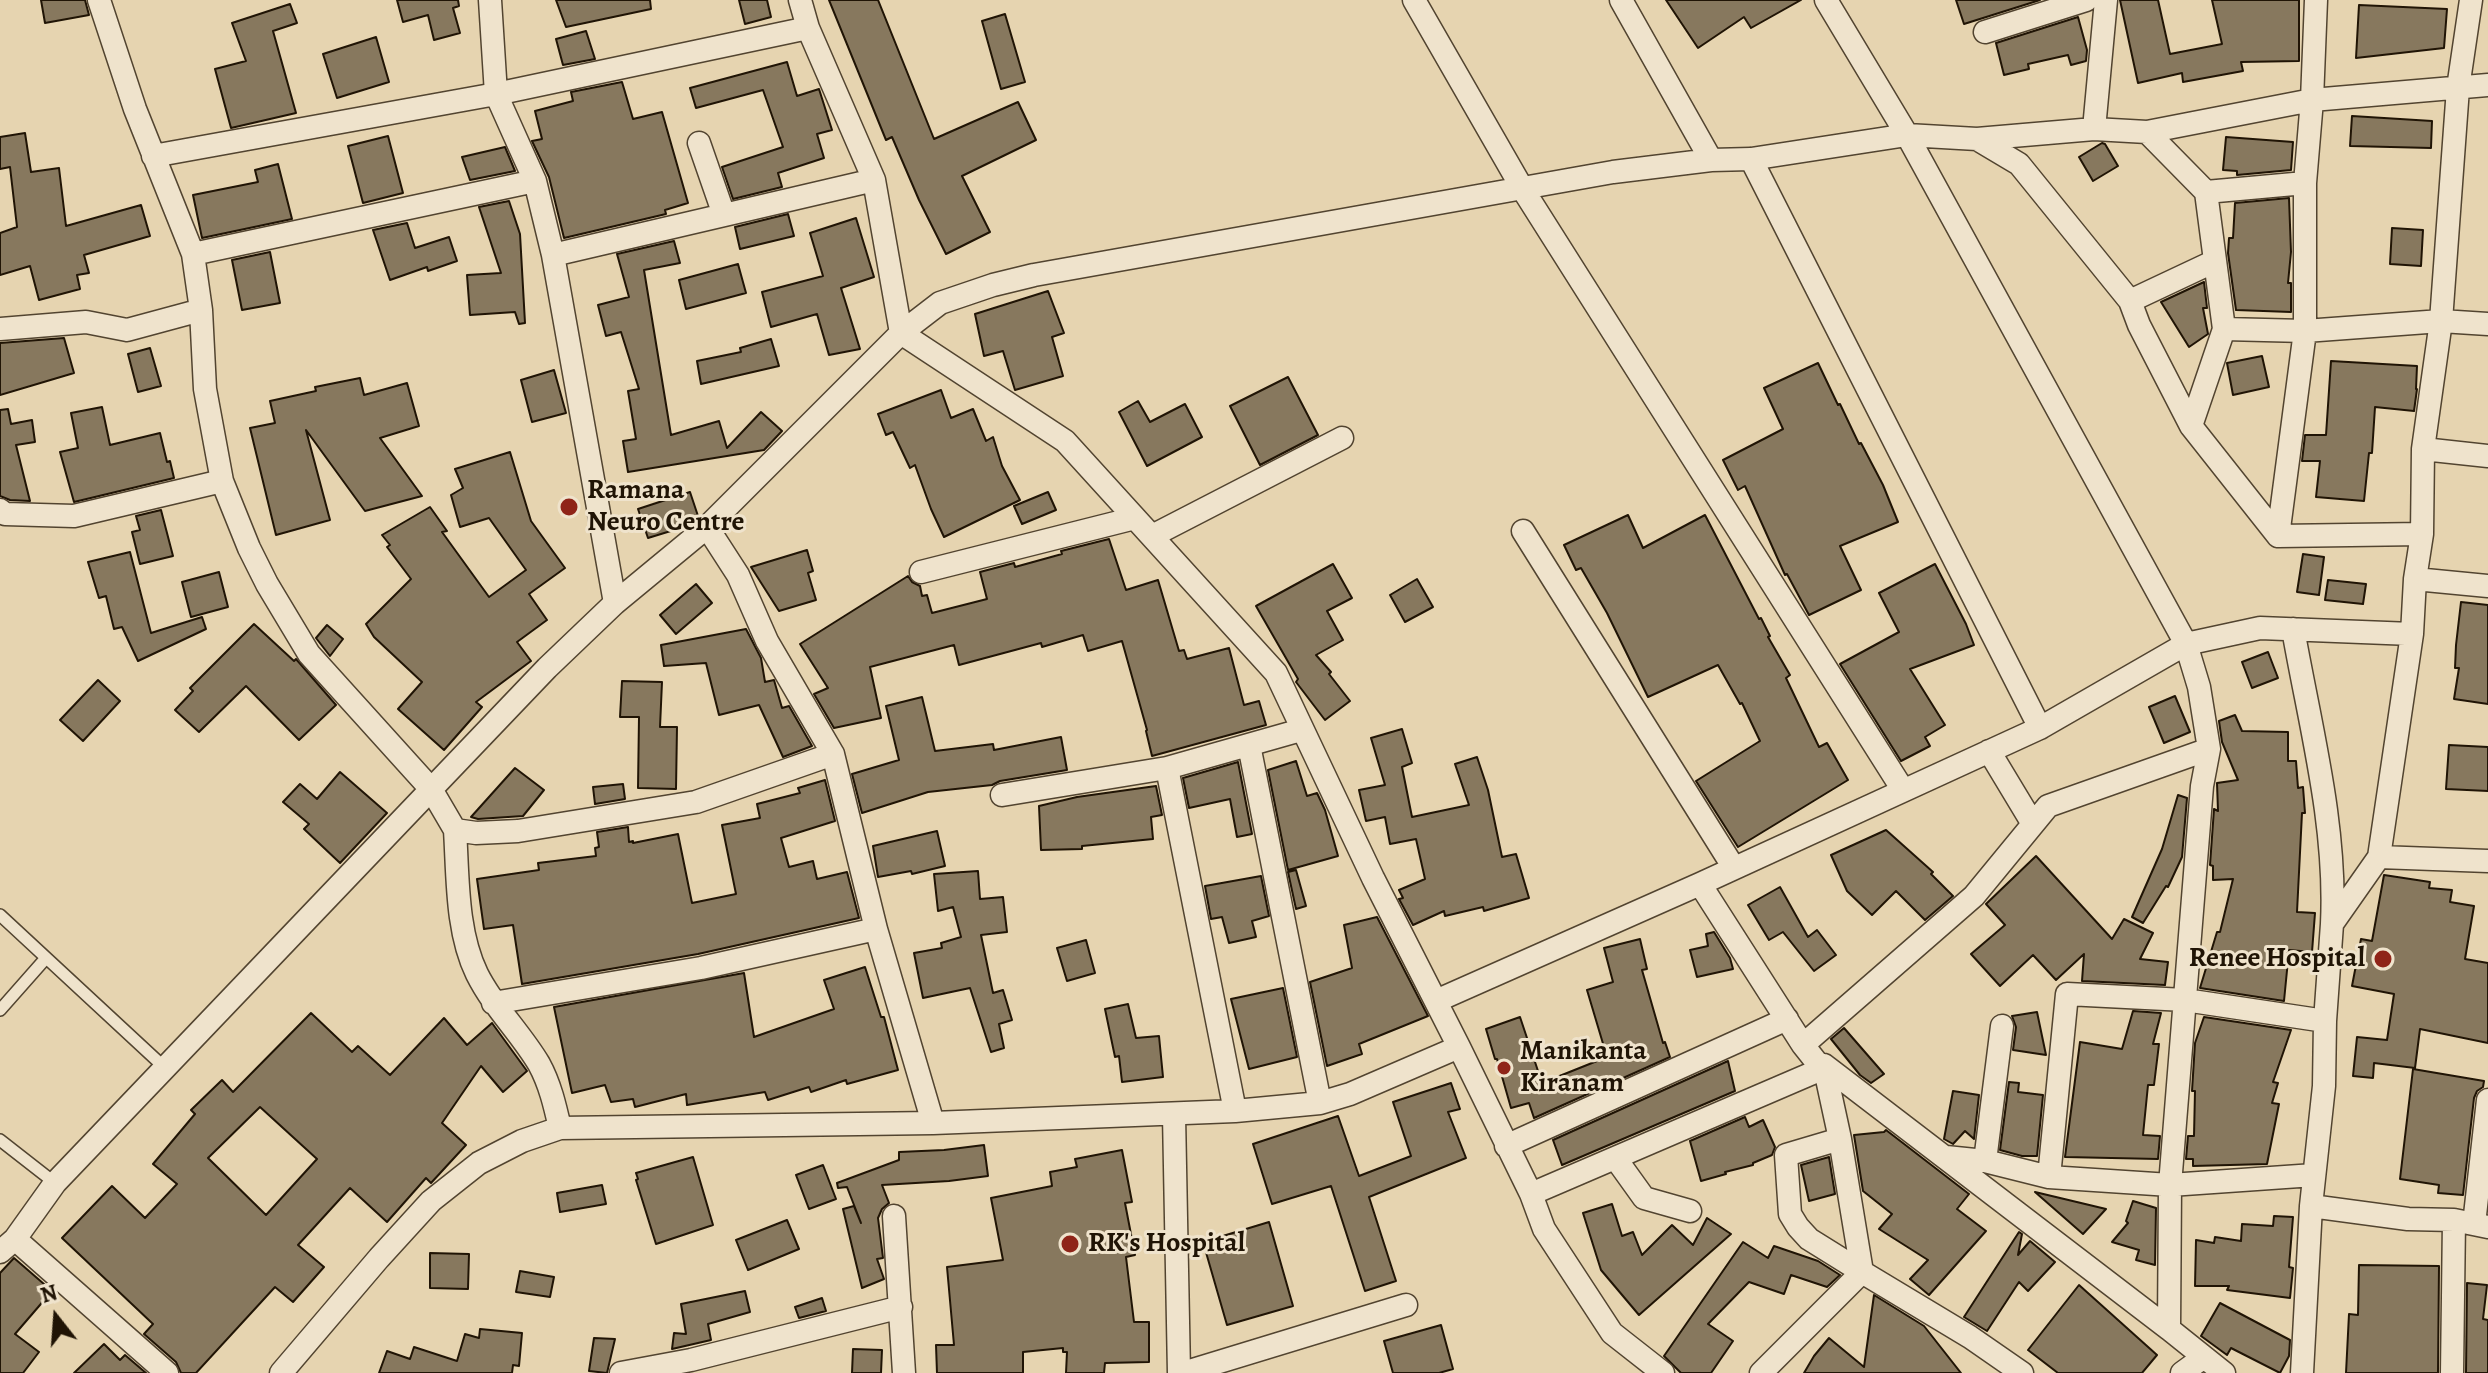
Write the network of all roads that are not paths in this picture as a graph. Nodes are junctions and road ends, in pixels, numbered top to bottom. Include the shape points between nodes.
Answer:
1 (99, 0) edge
2 (490, 0) edge
3 (800, 0) edge
4 (1414, 0) edge
5 (1621, 0) edge
6 (1826, 0) edge
7 (2086, 0) edge
8 (2106, 0) edge
9 (2316, 0) edge
10 (2471, 0) edge
11 (808, 28) junction
12 (1985, 32) dead end
13 (2488, 85) edge
14 (2458, 88) junction
15 (496, 94) junction
16 (2312, 100) junction
17 (2094, 129) junction
18 (2147, 132) junction
19 (1907, 135) junction
20 (1977, 139) junction
21 (699, 143) dead end
22 (153, 156) junction
23 (1751, 159) junction
24 (1711, 160) junction
25 (874, 180) junction
26 (535, 181) junction
27 (2305, 183) junction
28 (1522, 188) junction
29 (2206, 192) junction
30 (724, 215) junction
31 (193, 254) junction
32 (553, 255) junction
33 (2215, 261) junction
34 (2130, 301) junction
35 (201, 310) junction
36 (2441, 321) junction
37 (2488, 324) edge
38 (0, 329) edge
39 (2224, 329) junction
40 (2305, 331) junction
41 (901, 333) junction
42 (2191, 426) junction
43 (1342, 438) dead end
44 (2423, 449) junction
45 (2488, 456) edge
46 (222, 481) junction
47 (0, 510) edge
48 (1135, 518) junction
49 (707, 527) junction
50 (1523, 531) dead end
51 (2422, 534) junction
52 (1152, 536) junction
53 (2278, 536) junction
54 (921, 572) dead end
55 (2415, 579) junction
56 (2488, 586) edge
57 (615, 603) junction
58 (2293, 629) junction
59 (2412, 634) junction
60 (2186, 644) junction
61 (2040, 728) junction
62 (1301, 730) junction
63 (1249, 745) junction
64 (2209, 749) junction
65 (1989, 751) junction
66 (833, 754) junction
67 (1167, 768) junction
68 (431, 789) junction
69 (1903, 790) junction
70 (1002, 795) dead end
71 (2033, 824) junction
72 (455, 830) junction
73 (2379, 857) junction
74 (2488, 861) edge
75 (1734, 868) junction
76 (1700, 884) junction
77 (0, 915) edge
78 (2332, 924) junction
79 (876, 929) junction
80 (46, 958) junction
81 (2185, 1000) junction
82 (1436, 1001) junction
83 (493, 1003) junction
84 (0, 1010) edge
85 (1787, 1019) junction
86 (2325, 1021) junction
87 (2002, 1026) dead end
88 (1803, 1045) junction
89 (1459, 1047) junction
90 (164, 1067) junction
91 (1823, 1067) junction
92 (2488, 1100) edge
93 (1320, 1103) junction
94 (1235, 1111) junction
95 (1174, 1115) junction
96 (933, 1123) junction
97 (560, 1128) junction
98 (1840, 1139) junction
99 (0, 1140) edge
100 (1506, 1146) junction
101 (1943, 1157) junction
102 (1616, 1159) junction
103 (1985, 1161) junction
104 (2314, 1175) junction
105 (2049, 1177) junction
106 (55, 1183) junction
107 (2170, 1185) junction
108 (1531, 1194) junction
109 (2311, 1206) junction
110 (1690, 1211) dead end
111 (894, 1216) dead end
112 (2472, 1224) edge
113 (7, 1246) edge
114 (1862, 1272) junction
115 (1406, 1305) dead end
116 (901, 1307) junction
117 (2169, 1329) junction
118 (2204, 1357) junction
119 (167, 1373) edge
120 (281, 1373) edge
121 (621, 1373) edge
122 (904, 1373) edge
123 (1181, 1373) edge
124 (1663, 1373) edge
125 (1761, 1373) edge
126 (2022, 1373) edge
127 (2182, 1373) edge
128 (2224, 1373) edge
129 (2302, 1373) edge
130 (2452, 1373) edge

1 - 22 street
2 - 15 street
3 - 11 street
4 - 28 street
5 - 24 street
6 - 19 street
7 - 12 street
8 - 17 street
9 - 16 street
10 - 14 street
11 - 15 street
11 - 25 street
13 - 14 street
14 - 16 street
14 - 36 street
15 - 22 street
15 - 26 street
16 - 18 street
16 - 27 street
17 - 18 street
17 - 20 street
18 - 29 street
19 - 20 street
19 - 23 street
19 - 60 street
20 - 34 street via 2019,164
21 - 30 street
22 - 31 street
23 - 24 street
23 - 61 street
24 - 28 street
25 - 30 street
25 - 41 street
26 - 31 street
26 - 32 street
27 - 29 street
27 - 40 street
28 - 41 street via 1034,275 940,303
28 - 69 street
29 - 33 street
30 - 32 street
31 - 35 street
32 - 57 street
33 - 34 street
33 - 39 street
34 - 42 street
35 - 38 street via 127,330 86,322
35 - 46 street via 205,389
36 - 37 street
36 - 40 street
36 - 44 street
39 - 40 street
39 - 42 street
40 - 53 street
41 - 48 street via 1065,441
41 - 49 street
42 - 53 street
43 - 52 street
44 - 45 street
44 - 51 street
46 - 47 street via 74,516
46 - 68 street via 267,584 309,654
48 - 52 street
48 - 54 street
49 - 57 street
49 - 66 street
50 - 75 street
51 - 53 street
51 - 55 street
52 - 62 street via 1276,673
55 - 56 street
55 - 59 street
57 - 68 street
58 - 59 street
58 - 60 street via 2260,628
58 - 78 street via 2327,817
59 - 73 street
60 - 61 street
60 - 64 street
61 - 65 street
62 - 63 street
62 - 82 street
63 - 67 street
63 - 93 street
64 - 71 street via 2048,806
64 - 81 street
65 - 69 street
65 - 71 street
66 - 72 street via 696,802 518,831
66 - 79 street
67 - 70 street
67 - 94 street
68 - 72 street
68 - 90 street
69 - 75 street
71 - 88 street via 1974,896
72 - 83 street via 461,917 475,970
73 - 74 street
73 - 78 street
75 - 76 street
76 - 82 street
76 - 85 street
77 - 80 lane
78 - 86 street
79 - 83 street via 701,968
79 - 96 street
80 - 84 lane
80 - 90 lane
81 - 86 street
81 - 105 street via 2067,994
81 - 107 street
82 - 89 street
83 - 97 street via 539,1065
85 - 88 street
85 - 100 street
86 - 104 street
87 - 103 street
88 - 91 street
89 - 93 street
89 - 100 street
90 - 106 street
91 - 98 street
91 - 101 street
91 - 102 street
92 - 112 street
93 - 94 street
94 - 95 street
95 - 96 street
95 - 123 street
96 - 97 street
97 - 120 street via 479,1163 431,1201
98 - 114 street
98 - 114 street via 1786,1155 1790,1214 1809,1239
99 - 106 lane
100 - 108 street
101 - 103 street
101 - 117 street
102 - 108 street
102 - 110 street via 1644,1198
103 - 105 street
104 - 107 street
104 - 109 street
105 - 107 street
106 - 113 street
107 - 117 street
108 - 124 street via 1544,1229 1612,1333
109 - 112 street
109 - 129 street
111 - 116 street
112 - 130 street
113 - 119 street
114 - 125 street
114 - 126 street
115 - 123 street
116 - 121 street
116 - 122 street
117 - 118 street
118 - 127 street
118 - 128 street

